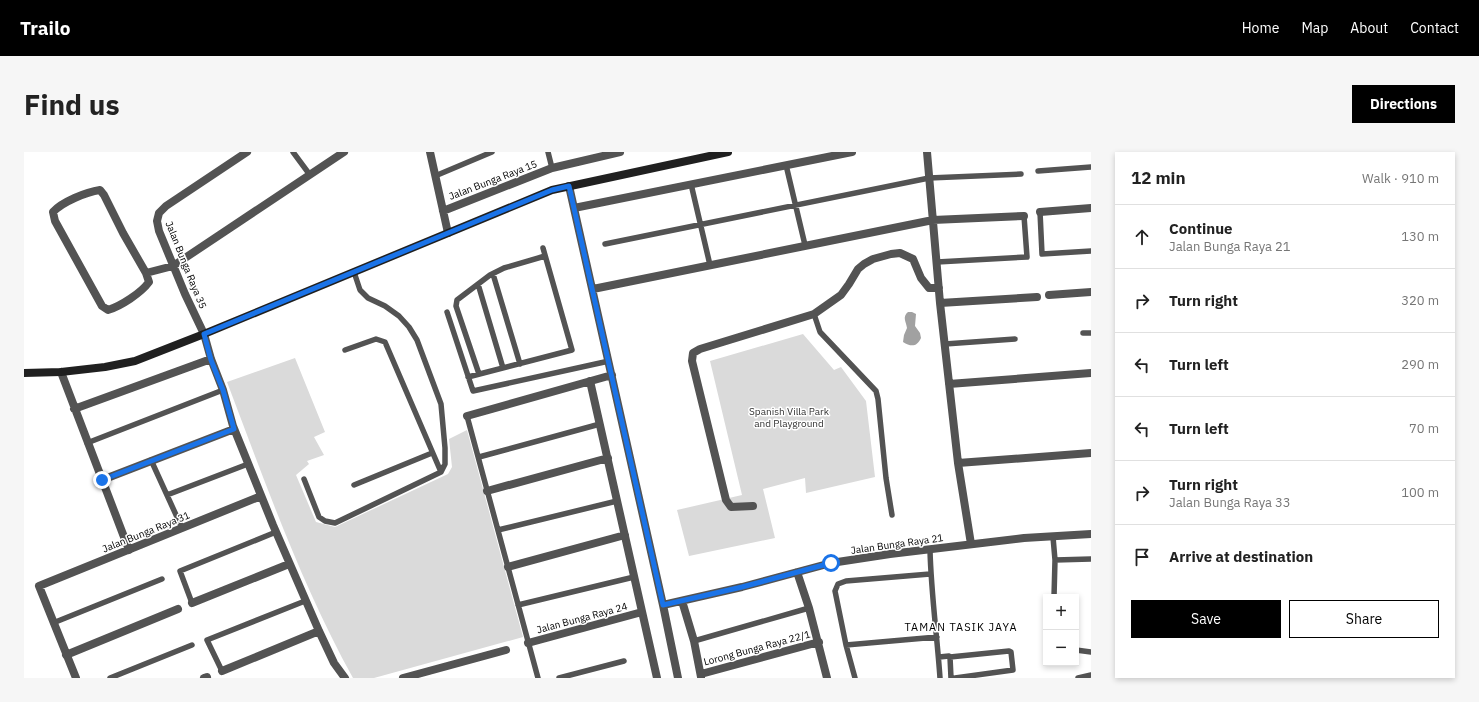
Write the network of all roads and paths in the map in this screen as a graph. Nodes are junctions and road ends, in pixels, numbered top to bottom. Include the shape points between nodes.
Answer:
1 (247, 152) edge
2 (293, 152) edge
3 (344, 152) edge
4 (430, 152) edge
5 (492, 152) edge
6 (548, 152) edge
7 (620, 152) edge
8 (728, 152) edge
9 (852, 152) edge
10 (927, 152) edge
11 (786, 165) junction
12 (1091, 167) edge
13 (552, 168) junction
14 (1038, 171) dead end
15 (1021, 174) dead end
16 (310, 175) junction
17 (435, 176) junction
18 (929, 178) junction
19 (691, 184) junction
20 (569, 186) junction
21 (796, 205) junction
22 (574, 208) junction
23 (1091, 208) edge
24 (443, 211) junction
25 (1040, 212) joint
26 (1024, 216) joint
27 (933, 220) junction
28 (701, 224) junction
29 (448, 233) junction
30 (606, 244) dead end
31 (805, 245) junction
32 (543, 248) dead end
33 (1091, 251) edge
34 (545, 256) junction
35 (937, 262) junction
36 (710, 265) junction
37 (173, 266) junction
38 (354, 272) junction
39 (146, 273) junction
40 (493, 274) junction
41 (478, 284) junction
42 (939, 288) junction
43 (593, 289) junction
44 (1091, 292) edge
45 (1049, 295) dead end
46 (1037, 297) dead end
47 (940, 303) junction
48 (447, 312) dead end
49 (814, 314) junction
50 (1083, 333) dead end
51 (1091, 333) edge
52 (204, 334) junction
53 (1015, 340) dead end
54 (945, 344) junction
55 (345, 350) dead end
56 (211, 360) junction
57 (609, 361) junction
58 (520, 364) junction
59 (503, 368) junction
60 (60, 372) junction
61 (24, 373) edge
62 (1091, 373) edge
63 (478, 374) junction
64 (612, 375) junction
65 (468, 377) junction
66 (590, 381) junction
67 (949, 384) junction
68 (223, 390) junction
69 (74, 409) junction
70 (468, 416) joint
71 (600, 424) junction
72 (234, 429) junction
73 (87, 443) junction
74 (432, 452) junction
75 (1091, 453) edge
76 (479, 458) junction
77 (608, 458) junction
78 (151, 460) junction
79 (958, 463) junction
80 (248, 464) junction
81 (441, 472) junction
82 (304, 479) dead end
83 (102, 480) junction
84 (354, 485) dead end
85 (487, 490) junction
86 (167, 495) junction
87 (261, 496) junction
88 (617, 501) junction
89 (753, 506) dead end
90 (892, 515) dead end
91 (182, 528) junction
92 (498, 530) junction
93 (276, 532) junction
94 (1091, 534) edge
95 (625, 536) junction
96 (1053, 537) junction
97 (971, 544) junction
98 (129, 550) junction
99 (930, 550) junction
100 (1091, 559) edge
101 (1055, 560) junction
102 (289, 564) junction
103 (508, 567) junction
104 (797, 572) junction
105 (930, 574) junction
106 (634, 577) junction
107 (162, 580) dead end
108 (1054, 594) edge
109 (305, 601) junction
110 (682, 601) junction
111 (192, 603) joint
112 (518, 605) junction
113 (663, 605) junction
114 (809, 608) junction
115 (178, 609) dead end
116 (642, 612) junction
117 (53, 623) junction
118 (319, 632) junction
119 (937, 637) junction
120 (694, 641) junction
121 (818, 642) junction
122 (528, 644) junction
123 (846, 644) junction
124 (192, 646) dead end
125 (506, 650) dead end
126 (1079, 650) edge
127 (1091, 652) edge
128 (66, 655) junction
129 (938, 657) junction
130 (950, 658) junction
131 (624, 661) dead end
132 (222, 671) joint
133 (1091, 675) edge
134 (701, 676) edge
135 (76, 678) edge
136 (110, 678) edge
137 (345, 678) edge
138 (403, 678) edge
139 (538, 678) edge
140 (559, 678) edge
141 (656, 678) edge
142 (678, 678) edge
143 (827, 678) edge
144 (855, 678) edge
145 (940, 678) edge
146 (952, 678) edge
147 (955, 678) edge
148 (1078, 678) edge

1 - 37 street, Jalan Bunga Raya 35 via 159,213 159,231
2 - 16 lane
3 - 16 street
4 - 17 street
5 - 17 lane
6 - 13 lane
7 - 13 street, Jalan Bunga Raya 15
8 - 20 street
9 - 11 street
10 - 18 street
11 - 19 street
11 - 21 lane
12 - 14 lane
13 - 24 street, Jalan Bunga Raya 15
15 - 18 lane
16 - 37 street
17 - 24 street
18 - 21 lane
18 - 27 street
19 - 22 street
19 - 28 lane
20 - 22 street
20 - 29 street via 552,190
21 - 28 lane
21 - 31 lane
22 - 43 street
23 - 25 street
24 - 29 street
25 - 33 lane via 1042,254
26 - 27 street
26 - 35 lane via 1027,257
27 - 31 street
27 - 35 street
28 - 30 lane
28 - 36 lane
29 - 38 street
31 - 36 street
32 - 34 lane
34 - 40 lane via 504,268
34 - 58 lane via 572,350
35 - 42 street
36 - 43 street
37 - 39 street
37 - 52 street, Jalan Bunga Raya 35
38 - 52 street
38 - 81 lane via 360,290 368,298 399,316 417,340 441,404 445,448 445,464
39 - 39 street via 149,282 145,287 108,310 102,306 52,212 58,206 91,191 100,190
40 - 41 lane
40 - 58 lane
41 - 59 lane
41 - 63 lane via 457,300 456,306
42 - 47 street
42 - 49 street via 929,288 921,278 913,259 900,253 891,254 864,264 841,296
43 - 57 street
44 - 45 street
46 - 47 street
47 - 54 street
48 - 65 lane
49 - 89 street via 708,346 693,353 692,361 726,500 732,507
49 - 90 lane via 820,332 876,391
50 - 51 lane
52 - 56 street, Jalan Bunga Raya 35
52 - 60 street via 135,361
53 - 54 lane
54 - 67 street
55 - 74 lane via 376,339 385,342
56 - 68 street, Jalan Bunga Raya 35
56 - 69 street
57 - 64 street
57 - 65 lane via 473,391
58 - 59 lane
59 - 63 lane
60 - 61 street
60 - 69 street
62 - 67 street
63 - 65 lane
64 - 66 street
64 - 113 street
66 - 70 street
66 - 71 street
67 - 79 street
68 - 72 street, Jalan Bunga Raya 35
68 - 73 lane
69 - 73 street
70 - 76 lane
71 - 76 lane
71 - 77 street
72 - 78 street
72 - 80 street, Jalan Bunga Raya 35
73 - 83 street
74 - 81 lane
74 - 84 lane
75 - 79 street
76 - 85 lane
77 - 85 street
77 - 88 street
78 - 83 street
78 - 86 lane
79 - 97 street
80 - 86 lane
80 - 87 street, Jalan Bunga Raya 35
81 - 82 lane via 335,523 319,517
83 - 98 street
85 - 92 lane
86 - 91 lane
87 - 91 street, Jalan Bunga Raya 31
87 - 93 street, Jalan Bunga Raya 35
88 - 92 lane
88 - 95 street
91 - 98 street, Jalan Bunga Raya 31
92 - 103 lane
93 - 102 street, Jalan Bunga Raya 35
93 - 111 lane via 180,571
94 - 96 street, Jalan Bunga Raya 21
95 - 103 street
95 - 106 street
96 - 97 street, Jalan Bunga Raya 21
96 - 101 lane
97 - 99 street, Jalan Bunga Raya 21
98 - 117 street, Jalan Bunga Raya 31 via 39,586
99 - 104 street, Jalan Bunga Raya 21 via 831,563
99 - 105 lane
100 - 101 lane
101 - 108 lane
102 - 109 street, Jalan Bunga Raya 35
102 - 111 street
103 - 112 lane
104 - 110 street, Jalan Bunga Raya 21
104 - 114 street
105 - 119 lane
105 - 123 lane via 846,581 838,584 835,591
106 - 112 lane
106 - 116 street
107 - 117 lane
109 - 118 street, Jalan Bunga Raya 35
109 - 132 lane via 207,640
110 - 113 street, Jalan Bunga Raya 21
110 - 120 street
112 - 122 lane
113 - 142 street
114 - 120 lane
114 - 121 street
115 - 128 street
116 - 122 street, Jalan Bunga Raya 24
116 - 141 street
117 - 128 street
118 - 132 street
118 - 137 street, Jalan Bunga Raya 35 via 334,663
119 - 123 lane
119 - 129 lane
120 - 134 street
121 - 134 street, Lorong Bunga Raya 22/1
121 - 143 street
122 - 139 lane
123 - 144 lane
124 - 136 lane
125 - 138 street
126 - 127 lane
128 - 135 street
129 - 130 lane
129 - 145 lane
130 - 146 lane
130 - 147 lane via 1011,652 1014,669 1012,670
131 - 140 lane
133 - 148 lane

